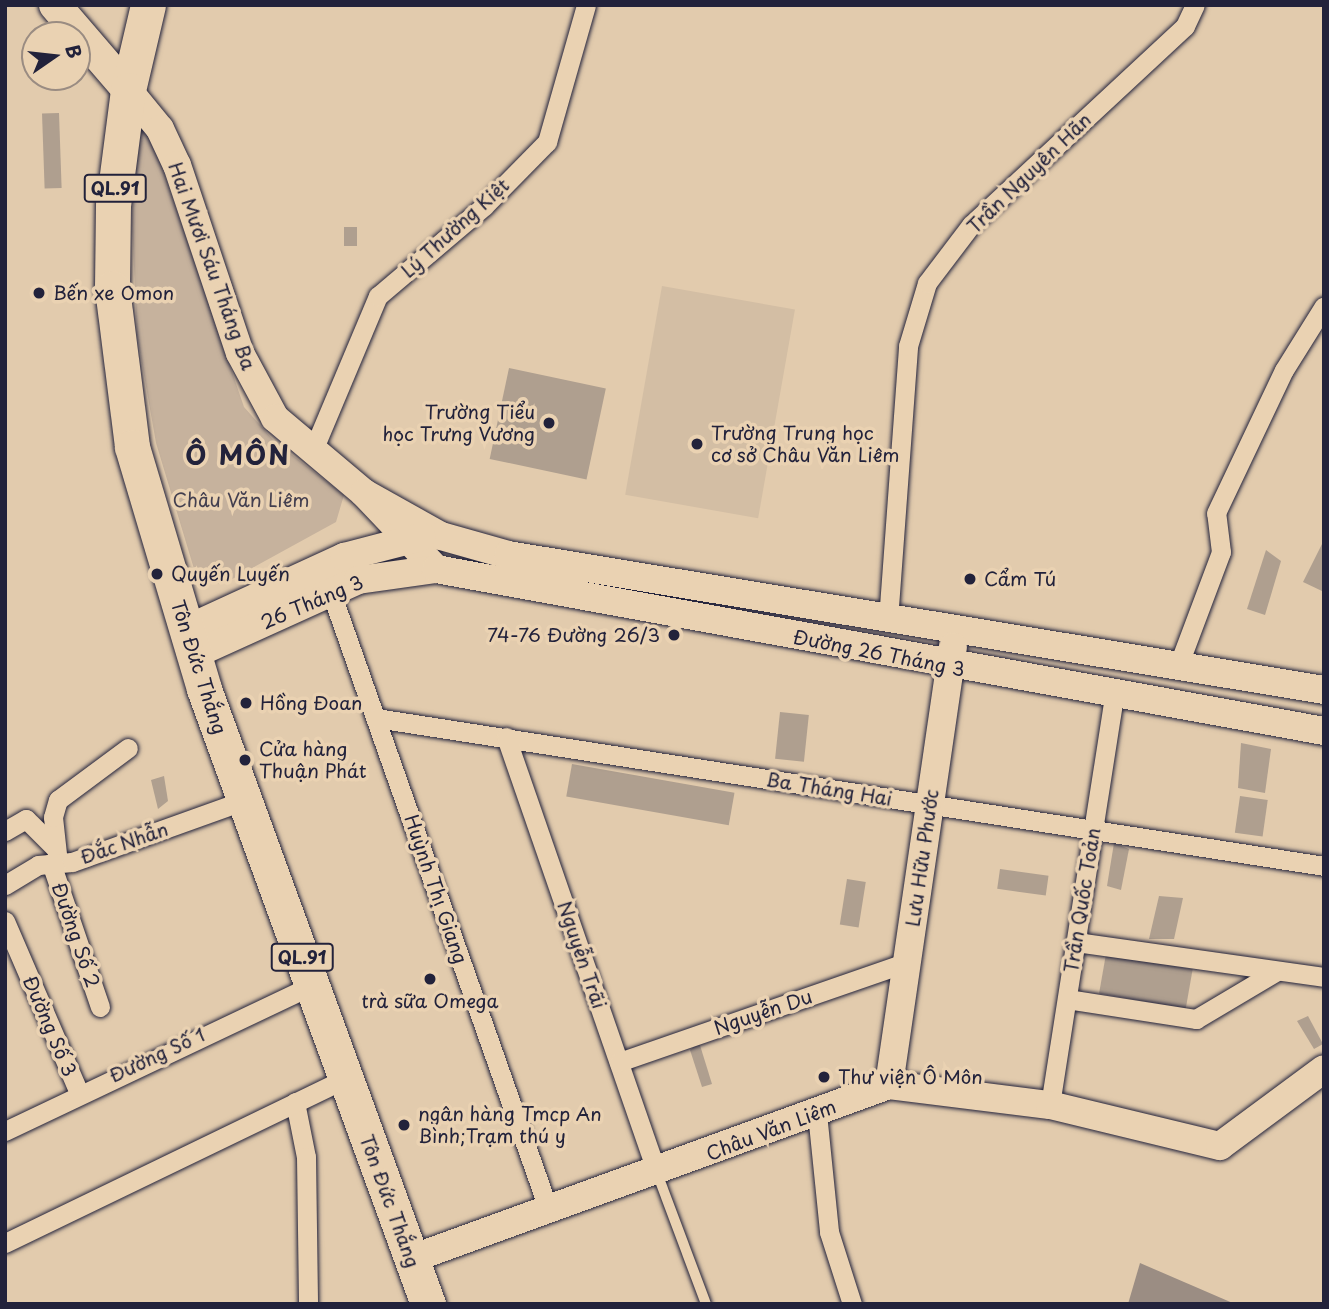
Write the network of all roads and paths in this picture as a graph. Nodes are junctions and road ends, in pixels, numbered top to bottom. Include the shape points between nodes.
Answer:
1 (55, 5) edge
2 (148, 5) edge
3 (586, 5) edge
4 (1195, 5) edge
5 (128, 90) junction
6 (1324, 306) edge
7 (314, 448) junction
8 (364, 493) junction
9 (441, 536) junction
10 (407, 538) junction
11 (436, 569) junction
12 (332, 572) junction
13 (888, 620) junction
14 (954, 631) junction
15 (189, 642) junction
16 (950, 667) junction
17 (1177, 669) junction
18 (1324, 690) edge
19 (1114, 695) junction
20 (376, 718) junction
21 (1324, 731) edge
22 (506, 737) junction
23 (128, 748) dead end
24 (245, 800) junction
25 (930, 804) junction
26 (1093, 830) junction
27 (5, 831) edge
28 (54, 858) junction
29 (1324, 866) edge
30 (5, 885) edge
31 (5, 921) edge
32 (1076, 942) junction
33 (907, 962) junction
34 (1277, 971) junction
35 (1324, 977) edge
36 (313, 985) junction
37 (1067, 999) junction
38 (100, 1007) dead end
39 (619, 1062) junction
40 (1324, 1069) edge
41 (347, 1078) junction
42 (889, 1085) junction
43 (79, 1093) junction
44 (295, 1102) junction
45 (1050, 1105) junction
46 (817, 1112) junction
47 (5, 1131) edge
48 (657, 1173) junction
49 (549, 1211) junction
50 (5, 1243) edge
51 (411, 1259) junction
52 (303, 1301) edge
53 (428, 1304) edge
54 (706, 1304) edge
55 (852, 1304) edge

1 - 5 main road
2 - 5 highway, Tôn Đức Thắng / QL.91
3 - 7 street, Lý Thường Kiệt via 547,142 484,205 378,296
4 - 13 street, Trần Nguyên Hãn via 1185,26 971,225 927,283 908,346
5 - 7 street, Hai Mươi Sáu Tháng Ba via 160,129 177,165 240,353 260,393 275,418
5 - 15 highway, Tôn Đức Thắng / QL.91 via 113,205 119,359 132,447
6 - 17 street via 1284,370 1216,513 1221,552
7 - 8 street, Hai Mươi Sáu Tháng Ba
8 - 9 street, Hai Mươi Sáu Tháng Ba
8 - 10 street, Hai Mươi Sáu Tháng Ba
8 - 12 street, 26 Tháng 3 via 369,526 364,539
9 - 10 street, 26 Tháng 3
9 - 13 street, Đường 26 Tháng 3 via 508,555
10 - 11 street, Hai Mươi Sáu Tháng Ba
10 - 12 street, 26 Tháng 3
11 - 12 street, 26 Tháng 3
11 - 16 street, Đường 26 Tháng 3
12 - 15 street, 26 Tháng 3
12 - 20 street, Huỳnh Thị Giang
13 - 14 street, Đường 26 Tháng 3
14 - 16 street, Lưu Hữu Phước
14 - 17 street, Đường 26 Tháng 3
15 - 24 highway, Tôn Đức Thắng / QL.91
16 - 19 street, Đường 26 Tháng 3
16 - 25 street, Lưu Hữu Phước
17 - 18 street, Đường 26 Tháng 3
19 - 21 street, Đường 26 Tháng 3
19 - 26 street, Trần Quốc Toản
20 - 22 street, Ba Tháng Hai
20 - 49 street, Huỳnh Thị Giang
22 - 25 street, Ba Tháng Hai
22 - 39 street, Nguyễn Trãi
23 - 28 street via 58,800
24 - 28 street, Đắc Nhẫn
24 - 36 highway, Tôn Đức Thắng / QL.91
25 - 26 street, Ba Tháng Hai
25 - 33 street, Lưu Hữu Phước
26 - 29 street, Ba Tháng Hai
26 - 32 street, Trần Quốc Toản
27 - 28 street via 26,818
28 - 30 street, Đắc Nhẫn via 25,869
28 - 38 street, Đường Số 2
31 - 43 street, Đường Số 3
32 - 34 street
32 - 37 street, Trần Quốc Toản
33 - 39 street, Nguyễn Du
33 - 42 street, Lưu Hữu Phước
34 - 35 street
34 - 37 street via 1196,1019
36 - 41 highway, Tôn Đức Thắng / QL.91
36 - 43 street, Đường Số 1
37 - 45 street, Trần Quốc Toản
39 - 48 street, Nguyễn Trãi
40 - 45 street, Châu Văn Liêm via 1220,1146
41 - 44 street
41 - 51 highway, Tôn Đức Thắng / QL.91
42 - 45 street, Châu Văn Liêm
42 - 46 street, Châu Văn Liêm
43 - 47 street, Đường Số 1
44 - 50 street
44 - 52 street via 307,1168
46 - 48 street, Châu Văn Liêm
46 - 55 street via 829,1232
48 - 49 street, Châu Văn Liêm
48 - 54 lane
49 - 51 street, Châu Văn Liêm
51 - 53 highway, Tôn Đức Thắng / QL.91

